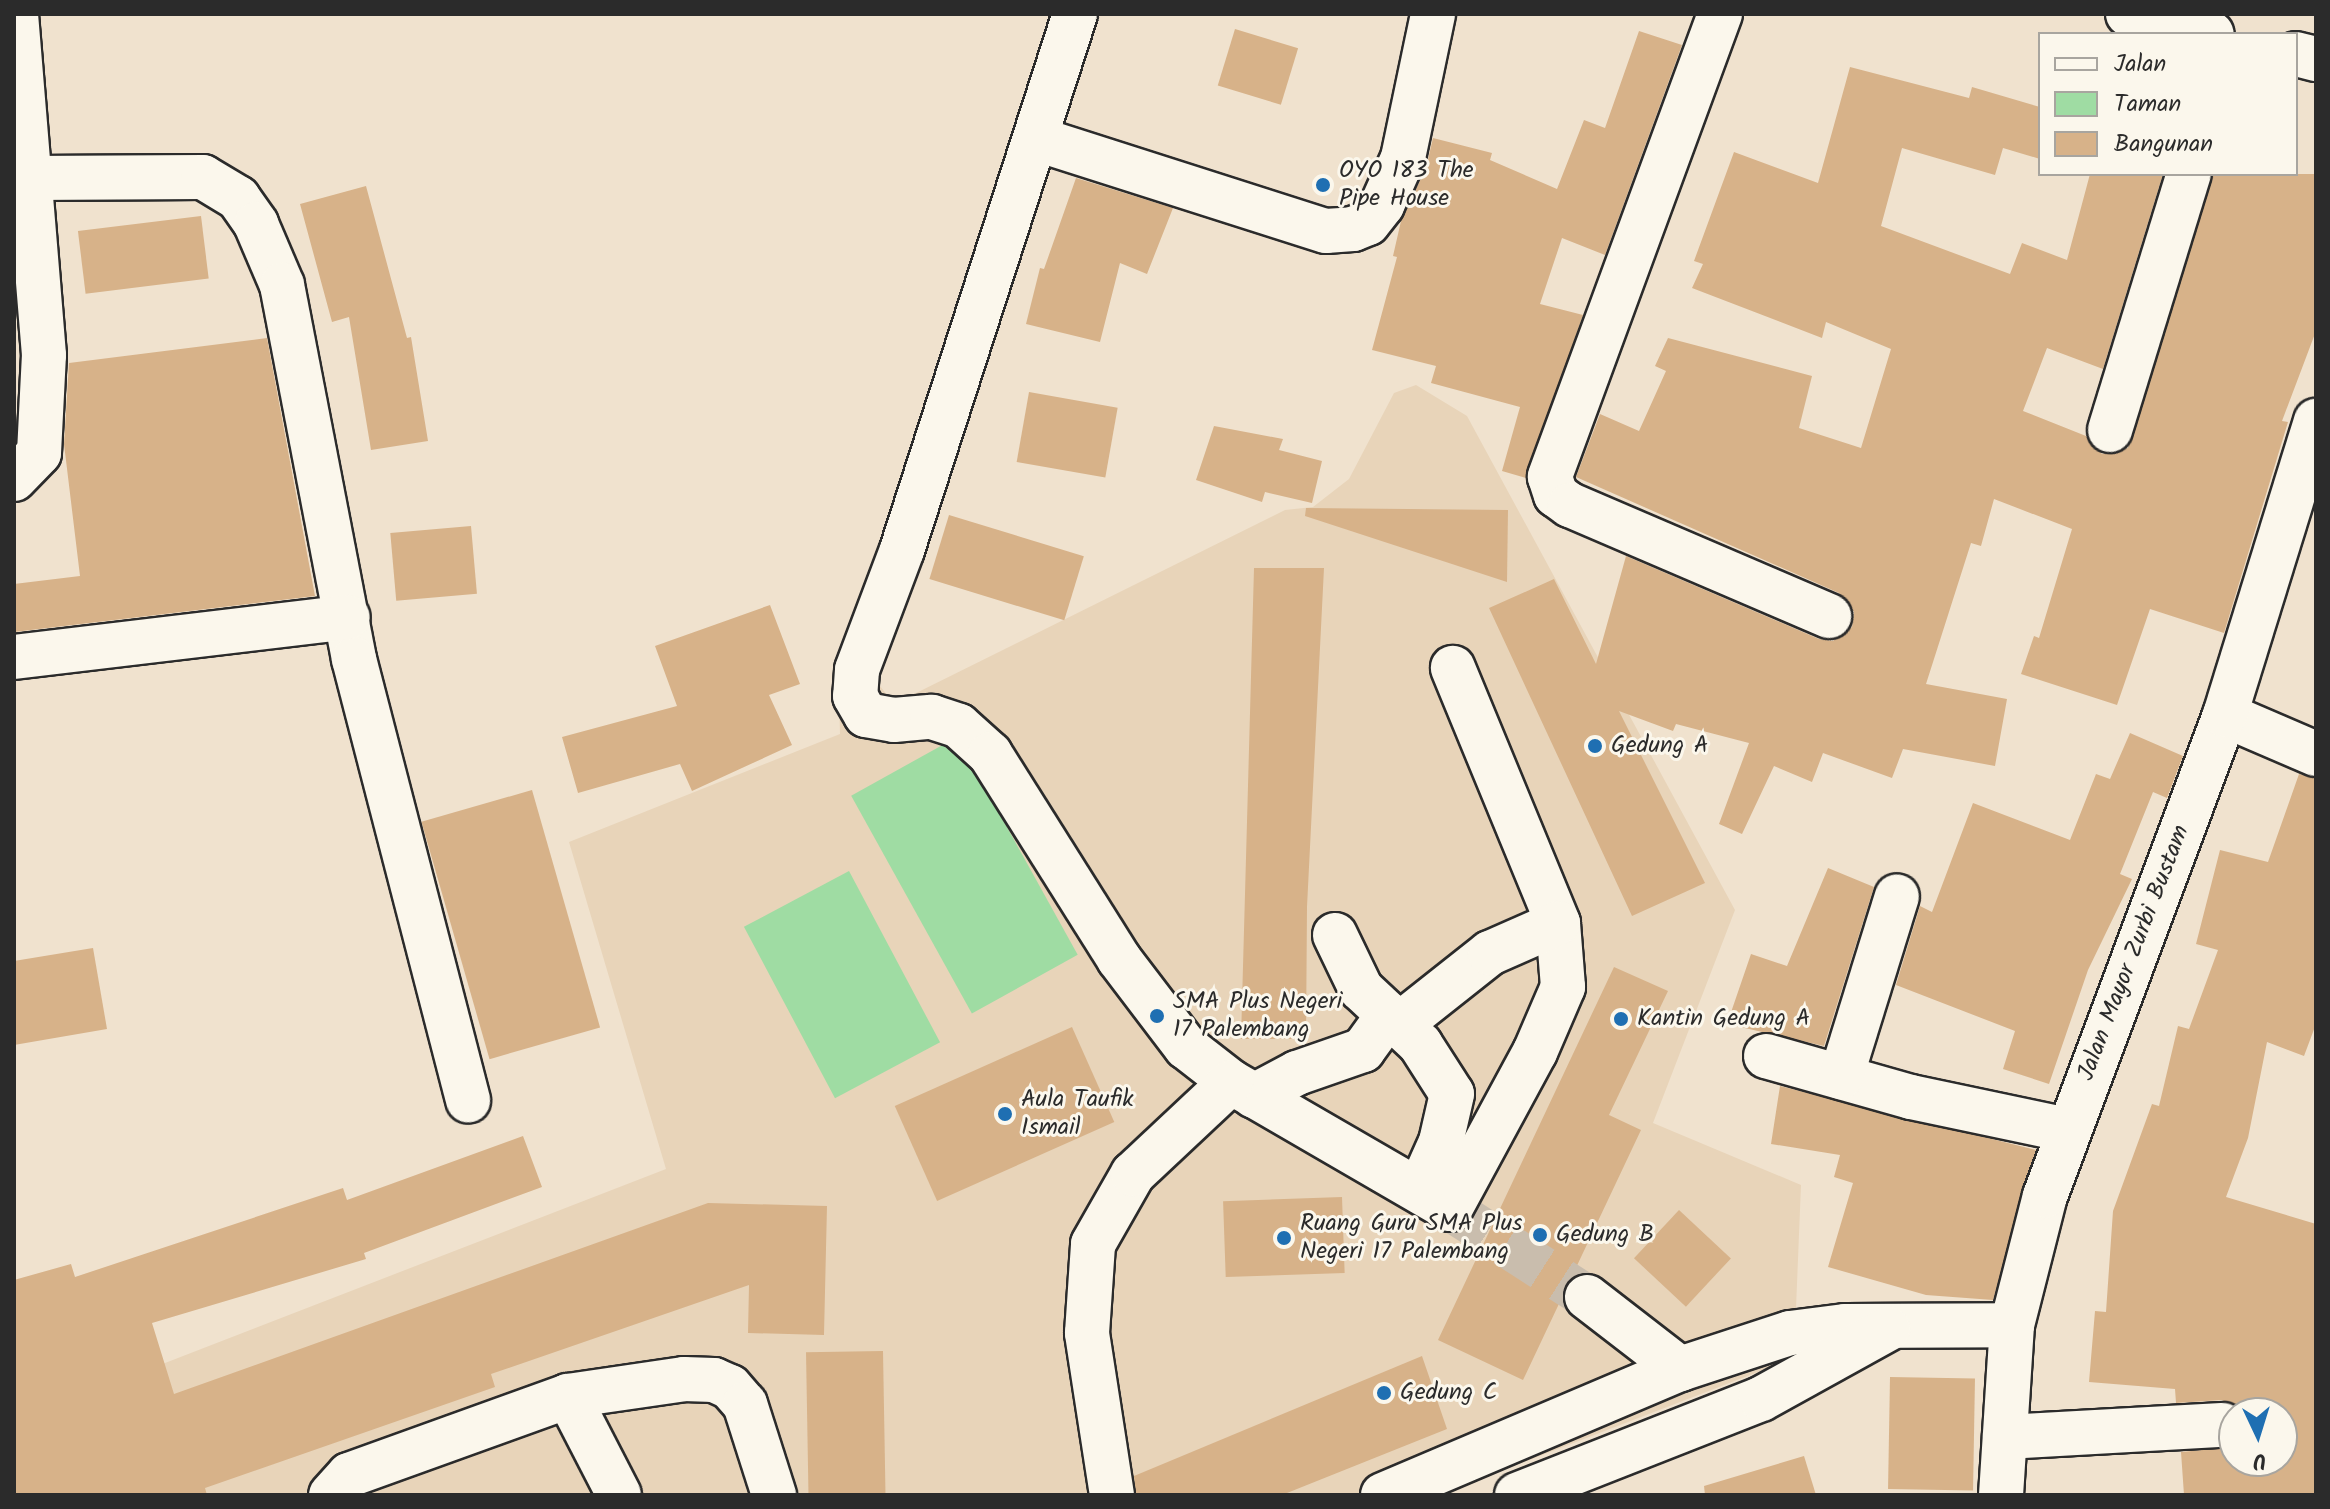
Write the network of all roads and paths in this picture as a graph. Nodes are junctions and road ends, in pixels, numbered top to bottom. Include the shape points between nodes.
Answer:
1 (16, 14) edge
2 (1075, 14) edge
3 (1433, 14) edge
4 (1720, 14) edge
5 (2128, 14) edge
6 (2204, 32) edge
7 (1037, 139) junction
8 (2188, 176) edge
9 (31, 178) junction
10 (2316, 421) edge
11 (2110, 430) dead end
12 (14, 479) edge
13 (1829, 616) dead end
14 (348, 617) junction
15 (14, 657) edge
16 (1453, 668) dead end
17 (2225, 715) junction
18 (2316, 754) edge
19 (1897, 896) dead end
20 (1558, 923) junction
21 (1335, 935) dead end
22 (1394, 1020) junction
23 (1766, 1056) dead end
24 (1841, 1077) junction
25 (1242, 1089) junction
26 (468, 1101) dead end
27 (2068, 1130) junction
28 (1420, 1189) junction
29 (1587, 1297) tunnel mouth
30 (2012, 1325) junction
31 (1888, 1329) junction
32 (1680, 1369) junction
33 (568, 1396) junction
34 (2218, 1425) edge
35 (2005, 1437) junction
36 (331, 1495) edge
37 (619, 1495) edge
38 (774, 1495) edge
39 (1112, 1495) edge
40 (1383, 1495) edge
41 (1517, 1495) edge
42 (2001, 1495) edge

1 - 9 street
2 - 7 street
3 - 7 street via 1403,158 1382,205 1368,223 1353,229 1326,231
4 - 13 street via 1550,477 1556,495 1570,505
5 - 6 street
7 - 25 street via 902,550 865,645 855,696 866,715 894,720 932,717 959,726 990,754 1119,959 1186,1047
8 - 11 street
9 - 12 street via 41,295 43,421 39,453
9 - 14 street via 203,177 238,198 256,224 282,285
10 - 17 street, Jalan Mayor Zurbi Bustam
14 - 15 street
14 - 26 street via 354,659
16 - 20 street
17 - 18 street
17 - 27 street, Jalan Mayor Zurbi Bustam
19 - 24 street
20 - 22 street via 1490,953
20 - 28 street via 1563,987 1535,1052 1450,1209
21 - 22 street via 1361,989
22 - 25 street via 1363,1050
22 - 28 street via 1420,1044 1452,1094 1441,1142
23 - 24 street
24 - 27 street
25 - 28 street
25 - 39 street via 1133,1174 1093,1244 1087,1333
27 - 30 street, Jalan Mayor Zurbi Bustam
29 - 32 street
30 - 31 street
30 - 35 street, Jalan Mayor Zurbi Bustam
31 - 32 street via 1845,1326 1790,1333
31 - 41 street via 1761,1399
32 - 40 street
33 - 36 street via 349,1475
33 - 37 street
33 - 38 street via 684,1379 730,1387 745,1404
34 - 35 street
35 - 42 street, Jalan Mayor Zurbi Bustam

